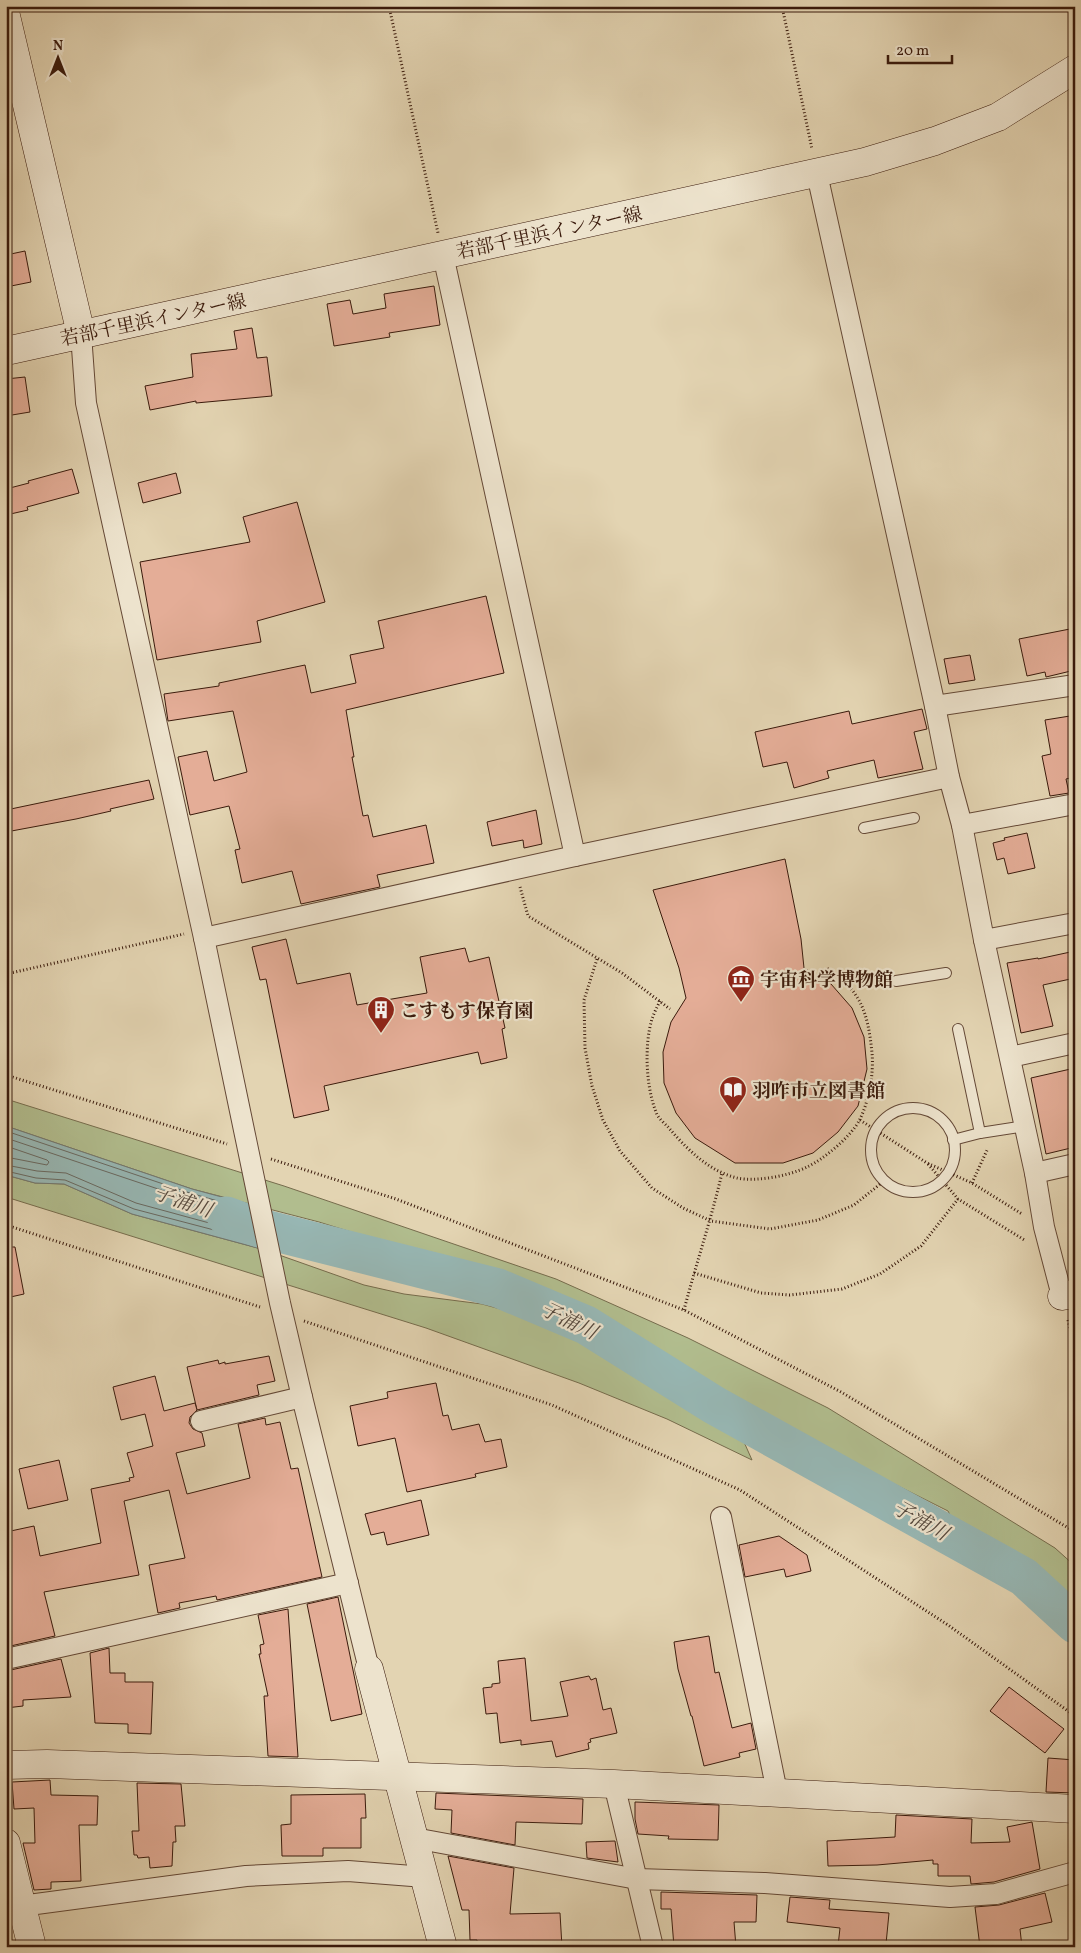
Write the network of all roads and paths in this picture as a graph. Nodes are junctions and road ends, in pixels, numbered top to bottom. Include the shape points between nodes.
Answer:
1 (390, 6) edge
2 (782, 6) edge
3 (6, 16) edge
4 (1075, 69) edge
5 (817, 174) junction
6 (443, 255) junction
7 (81, 334) junction
8 (6, 351) edge
9 (1075, 685) edge
10 (935, 706) junction
11 (949, 777) junction
12 (1075, 804) edge
13 (914, 818) dead end
14 (962, 825) junction
15 (864, 828) dead end
16 (575, 856) junction
17 (515, 870) junction
18 (1075, 923) edge
19 (203, 934) junction
20 (984, 940) junction
21 (597, 959) junction
22 (825, 967) dead end
23 (946, 973) dead end
24 (6, 974) edge
25 (896, 981) dead end
26 (660, 1002) junction
27 (670, 1009) dead end
28 (958, 1029) dead end
29 (1075, 1042) edge
30 (1010, 1057) junction
31 (6, 1075) edge
32 (860, 1120) junction
33 (1025, 1126) junction
34 (876, 1131) junction
35 (993, 1131) junction
36 (980, 1133) junction
37 (953, 1140) junction
38 (249, 1156) junction
39 (927, 1163) junction
40 (1075, 1164) edge
41 (722, 1173) junction
42 (1035, 1173) junction
43 (945, 1176) junction
44 (884, 1181) junction
45 (972, 1183) junction
46 (958, 1199) junction
47 (710, 1221) junction
48 (6, 1225) edge
49 (1044, 1227) junction
50 (1052, 1257) junction
51 (694, 1272) junction
52 (1068, 1295) edge
53 (282, 1309) junction
54 (684, 1310) junction
55 (1075, 1351) edge
56 (302, 1397) junction
57 (201, 1421) dead end
58 (721, 1517) dead end
59 (1075, 1532) edge
60 (348, 1583) junction
61 (6, 1659) edge
62 (370, 1669) joint
63 (1075, 1716) edge
64 (6, 1765) edge
65 (397, 1777) junction
66 (614, 1784) junction
67 (777, 1792) junction
68 (1075, 1809) edge
69 (414, 1838) junction
70 (6, 1843) edge
71 (1075, 1872) edge
72 (425, 1877) junction
73 (638, 1879) junction
74 (14, 1907) edge
75 (32, 1947) edge
76 (443, 1947) edge
77 (653, 1947) edge

1 - 6 path
2 - 5 path
3 - 7 street
4 - 5 street, 若部千里浜インター線 via 998,117 935,141
5 - 6 street, 若部千里浜インター線
5 - 10 street
6 - 7 street, 若部千里浜インター線
6 - 16 street
7 - 8 street, 若部千里浜インター線
7 - 19 street via 86,403
9 - 10 street
10 - 11 street
11 - 14 street
11 - 16 street
12 - 14 street
13 - 15 lane
14 - 20 street
16 - 17 street
17 - 19 street
17 - 21 path via 528,916
18 - 20 street
19 - 24 path
19 - 38 street
20 - 30 street
21 - 26 path
21 - 47 path via 584,1000 585,1048 603,1120 620,1152 652,1188
22 - 32 path via 861,1002 869,1024 873,1060 869,1092
23 - 25 lane
26 - 27 path
26 - 41 path via 648,1037 648,1075 656,1114 683,1145
28 - 36 lane
29 - 30 street
30 - 33 street
31 - 38 path
32 - 34 path
32 - 41 path via 835,1148 807,1167 772,1178 739,1178
33 - 35 lane
33 - 42 street
34 - 37 lane via 887,1116 913,1108 926,1110 938,1117 948,1127
34 - 39 path
34 - 44 lane via 870,1149 872,1161
35 - 36 lane
35 - 45 path
36 - 37 lane
37 - 43 lane via 954,1156
38 - 53 street
38 - 54 path via 396,1198
39 - 43 path
39 - 43 path
40 - 42 street
41 - 47 path
42 - 49 street
43 - 44 lane via 926,1190 915,1192
43 - 45 path
43 - 46 path
44 - 47 path via 854,1205 818,1220 770,1229
45 - 49 path
46 - 50 path
46 - 51 path via 921,1246 880,1274 842,1289 790,1295 760,1293
47 - 51 path
48 - 53 path via 203,1290
49 - 50 street
50 - 52 street
51 - 54 path
52 - 55 path
53 - 56 street
53 - 63 path via 552,1404 740,1490 948,1625
54 - 59 path via 841,1392
56 - 57 street
56 - 60 street
58 - 67 street
60 - 61 street
60 - 62 street
62 - 65 street
64 - 65 street
65 - 66 street
65 - 69 street
66 - 67 street
66 - 73 street
67 - 68 street
69 - 72 street
69 - 73 street
70 - 74 street
71 - 73 street via 996,1894 950,1898 765,1883
72 - 74 street via 348,1871 246,1876
72 - 76 street
73 - 77 street
74 - 75 street

